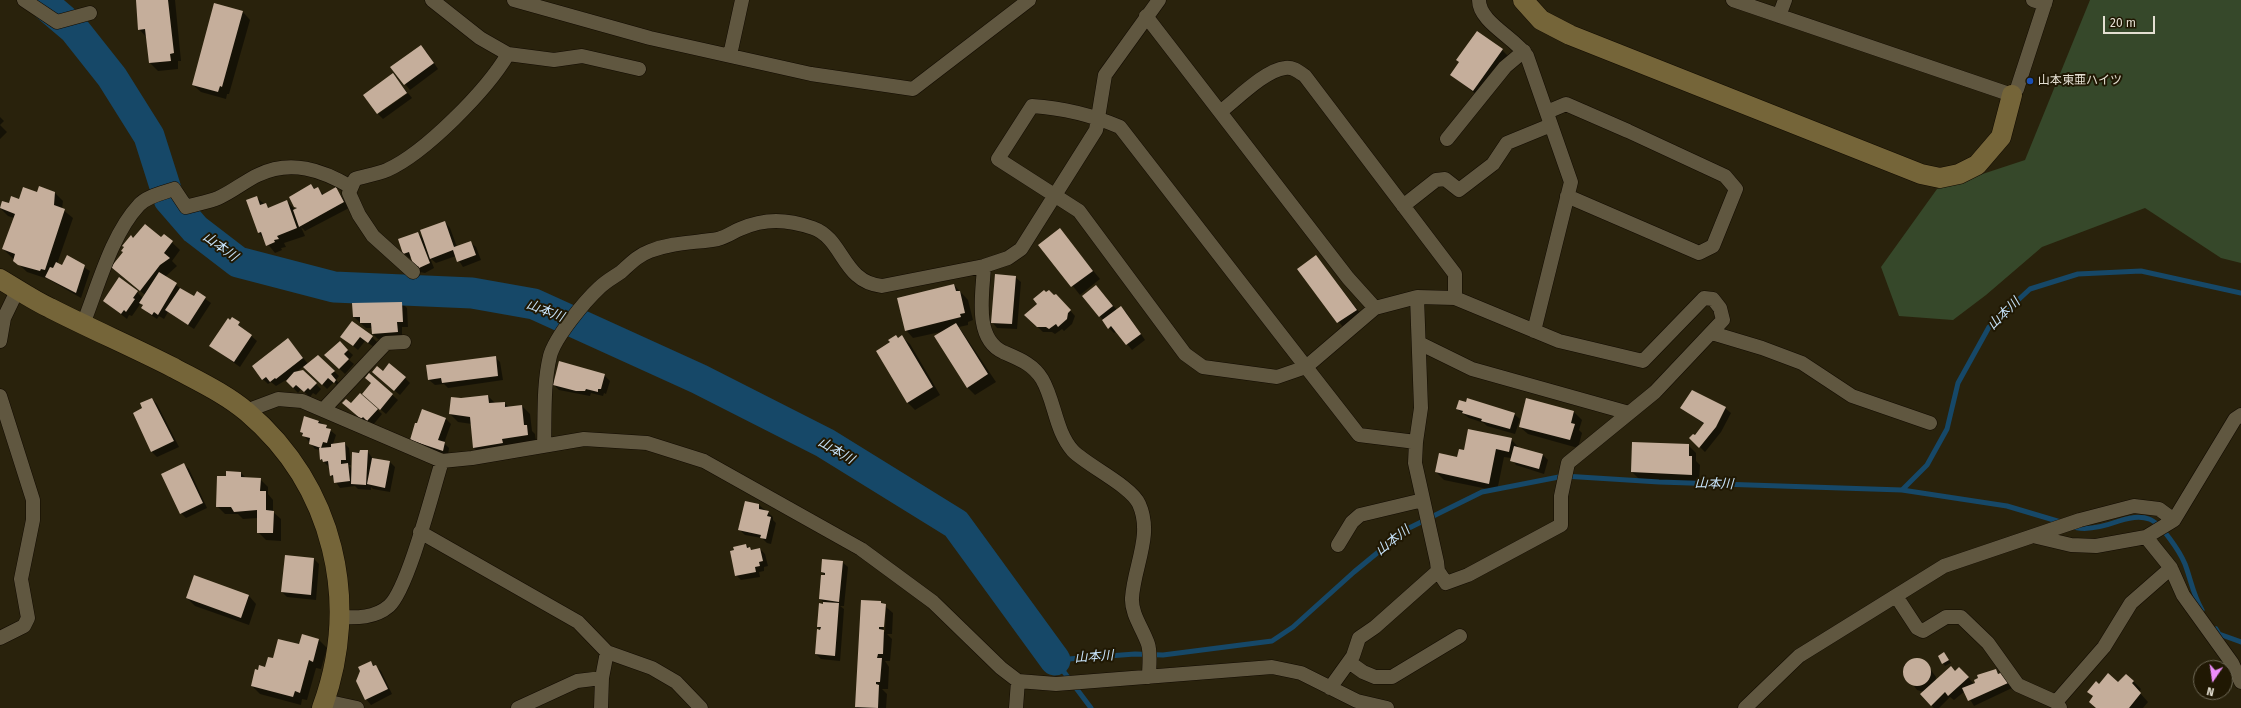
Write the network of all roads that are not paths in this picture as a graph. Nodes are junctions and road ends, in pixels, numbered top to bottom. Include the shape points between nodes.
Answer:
1 (432, 0) edge
2 (514, 0) edge
3 (742, 0) edge
4 (1029, 0) edge
5 (1159, 0) edge
6 (1479, 0) edge
7 (1523, 0) edge
8 (1733, 0) edge
9 (1785, 0) edge
10 (2041, 1) edge
11 (34, 2) edge
12 (90, 13) dead end
13 (1146, 16) junction
14 (1779, 16) junction
15 (1524, 51) junction
16 (508, 54) junction
17 (730, 55) junction
18 (639, 69) dead end
19 (2012, 95) junction
20 (1220, 112) junction
21 (1097, 118) junction
22 (1549, 119) junction
23 (1447, 139) dead end
24 (351, 187) junction
25 (1055, 195) junction
26 (1567, 196) junction
27 (1403, 206) junction
28 (984, 266) junction
29 (413, 272) dead end
30 (0, 279) edge
31 (18, 289) junction
32 (1417, 297) junction
33 (1455, 298) junction
34 (1375, 308) junction
35 (83, 324) junction
36 (1534, 331) junction
37 (1712, 333) junction
38 (0, 341) edge
39 (404, 342) dead end
40 (1419, 343) junction
41 (1306, 367) junction
42 (0, 396) edge
43 (323, 410) junction
44 (246, 411) junction
45 (1629, 413) junction
46 (2241, 414) edge
47 (1930, 423) dead end
48 (1416, 442) junction
49 (544, 446) junction
50 (442, 461) junction
51 (1423, 500) junction
52 (2174, 520) junction
53 (420, 532) junction
54 (2033, 536) junction
55 (2146, 537) junction
56 (1338, 545) dead end
57 (2171, 568) junction
58 (1438, 571) junction
59 (1896, 596) junction
60 (340, 617) junction
61 (1460, 636) dead end
62 (0, 638) edge
63 (607, 652) junction
64 (1349, 662) junction
65 (1149, 677) junction
66 (602, 678) junction
67 (1018, 681) junction
68 (2241, 682) edge
69 (1330, 688) junction
70 (324, 705) edge
71 (2058, 705) edge
72 (357, 708) edge
73 (518, 708) edge
74 (601, 708) edge
75 (701, 708) edge
76 (1016, 708) edge
77 (1388, 708) edge
78 (1745, 708) edge

1 - 16 street via 480,38
2 - 17 street via 650,38
3 - 17 street
4 - 17 street via 914,89 811,74
5 - 13 street
6 - 15 street via 1485,18 1519,44
7 - 19 street via 1542,20 1570,34 1921,174 1940,178 1977,165 2001,137
8 - 14 street
9 - 14 street
10 - 19 street via 2016,89
11 - 12 street via 57,22
13 - 20 street
13 - 21 street via 1106,75
14 - 19 street
15 - 22 street
15 - 23 street via 1505,67
16 - 18 street via 554,60 582,56
16 - 24 street via 499,70 473,102 417,151 388,170 355,179
20 - 27 street via 1272,71 1296,69 1305,76
20 - 34 street via 1348,278
21 - 25 street via 1096,130
21 - 25 street via 1052,107 1032,106 998,159
21 - 41 street via 1120,128
22 - 26 street via 1571,182
22 - 26 street via 1566,104 1725,176 1736,189 1713,246 1699,253
22 - 27 street via 1507,143 1493,164 1459,190 1445,179 1436,180
24 - 29 street via 349,193 356,210 373,236
24 - 35 street via 328,174 305,168 282,168 259,174 219,198 186,207 174,189 150,197 139,204 120,231
25 - 28 street via 1021,249 1008,258
25 - 41 street via 1079,211 1185,354 1203,367 1277,377
26 - 36 street
27 - 33 street via 1455,274
28 - 49 street via 882,286 870,285 858,279 831,242 815,229 785,220 762,221 720,239 680,242 636,257 600,287 574,316 551,354 547,372
28 - 65 street via 982,322 988,338 1001,351 1035,368 1043,381 1065,440 1074,451 1138,501 1144,518 1144,536 1132,599 1135,615 1148,645
30 - 31 street
31 - 35 street via 49,308
31 - 38 street via 4,318
32 - 33 street
32 - 34 street
32 - 40 street
33 - 36 street
34 - 41 street
35 - 44 street via 209,387
36 - 37 street via 1559,341 1643,361 1704,298 1713,299 1720,308 1723,320
37 - 45 street via 1654,392
37 - 47 street via 1762,348 1802,364 1852,396
39 - 43 street via 386,343
40 - 45 street via 1472,369
40 - 48 street via 1422,408
41 - 48 street via 1359,435
42 - 62 street via 33,500 33,520 21,579 28,618 24,626
43 - 44 street via 302,401 278,400
43 - 50 street
44 - 60 street via 276,439 302,473 321,514 332,544 339,581
45 - 58 street via 1568,463 1561,496 1562,526 1468,575 1446,583
46 - 52 street via 2234,418
48 - 51 street via 1415,463
49 - 50 street
49 - 67 street via 584,439 647,443 704,461 861,550 933,602 1001,668
50 - 53 street
51 - 56 street via 1360,515 1352,522
51 - 58 street
52 - 54 street via 2159,509 2134,506
52 - 55 street
53 - 60 street via 406,578 389,606 364,618
53 - 63 street via 578,622
54 - 55 street via 2071,545 2096,546
54 - 59 street via 1944,566
55 - 57 street
57 - 68 street via 2183,595 2232,663
57 - 71 street via 2131,603 2104,647
58 - 64 street via 1359,638
59 - 71 street via 1917,628 1923,631 1946,617 1961,617 1988,643 2018,685
59 - 78 street via 1799,656
60 - 70 street via 337,654
61 - 64 street via 1392,677 1375,677
63 - 66 street
63 - 75 street via 652,668 676,682
64 - 69 street
65 - 67 street via 1056,684
65 - 69 street via 1272,667 1301,673
66 - 73 street via 577,682
66 - 74 street
67 - 76 street
69 - 77 street via 1358,701
70 - 72 street

